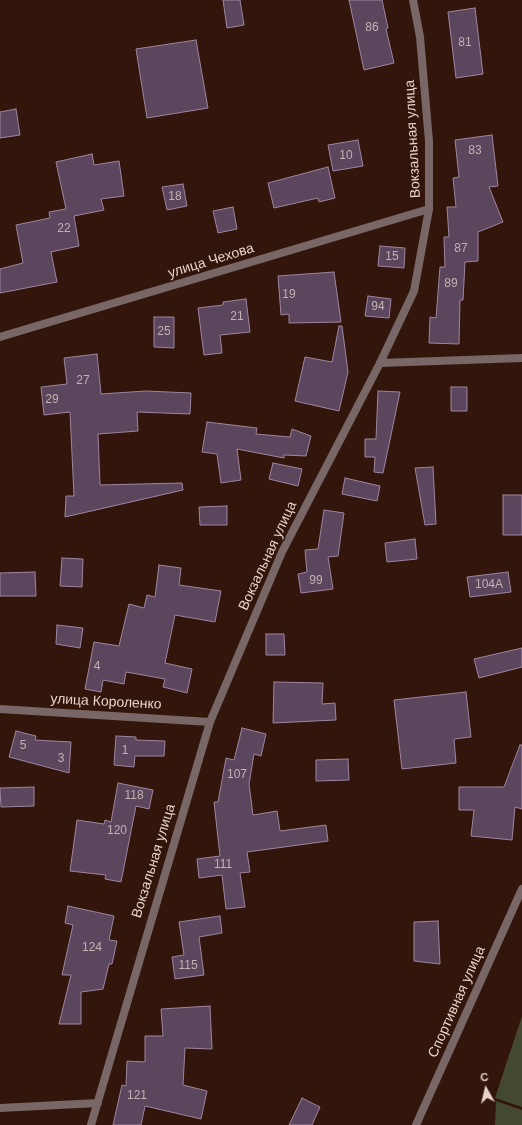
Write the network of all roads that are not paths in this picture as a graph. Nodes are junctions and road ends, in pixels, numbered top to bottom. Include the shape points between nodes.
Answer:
1 (413, 0) edge
2 (429, 209) junction
3 (0, 337) edge
4 (522, 358) edge
5 (380, 363) junction
6 (0, 709) edge
7 (210, 722) junction
8 (522, 889) edge
9 (98, 1103) junction
10 (0, 1108) edge
11 (91, 1125) edge
12 (416, 1125) edge

1 - 2 street, Вокзальная улица via 420,37 429,141
2 - 3 street, улица Чехова
2 - 5 street, Вокзальная улица via 414,290
4 - 5 street
5 - 7 street, Вокзальная улица via 282,552
6 - 7 street, улица Короленко
7 - 9 street, Вокзальная улица
8 - 12 street, Спортивная улица
9 - 10 street
9 - 11 street, Вокзальная улица

